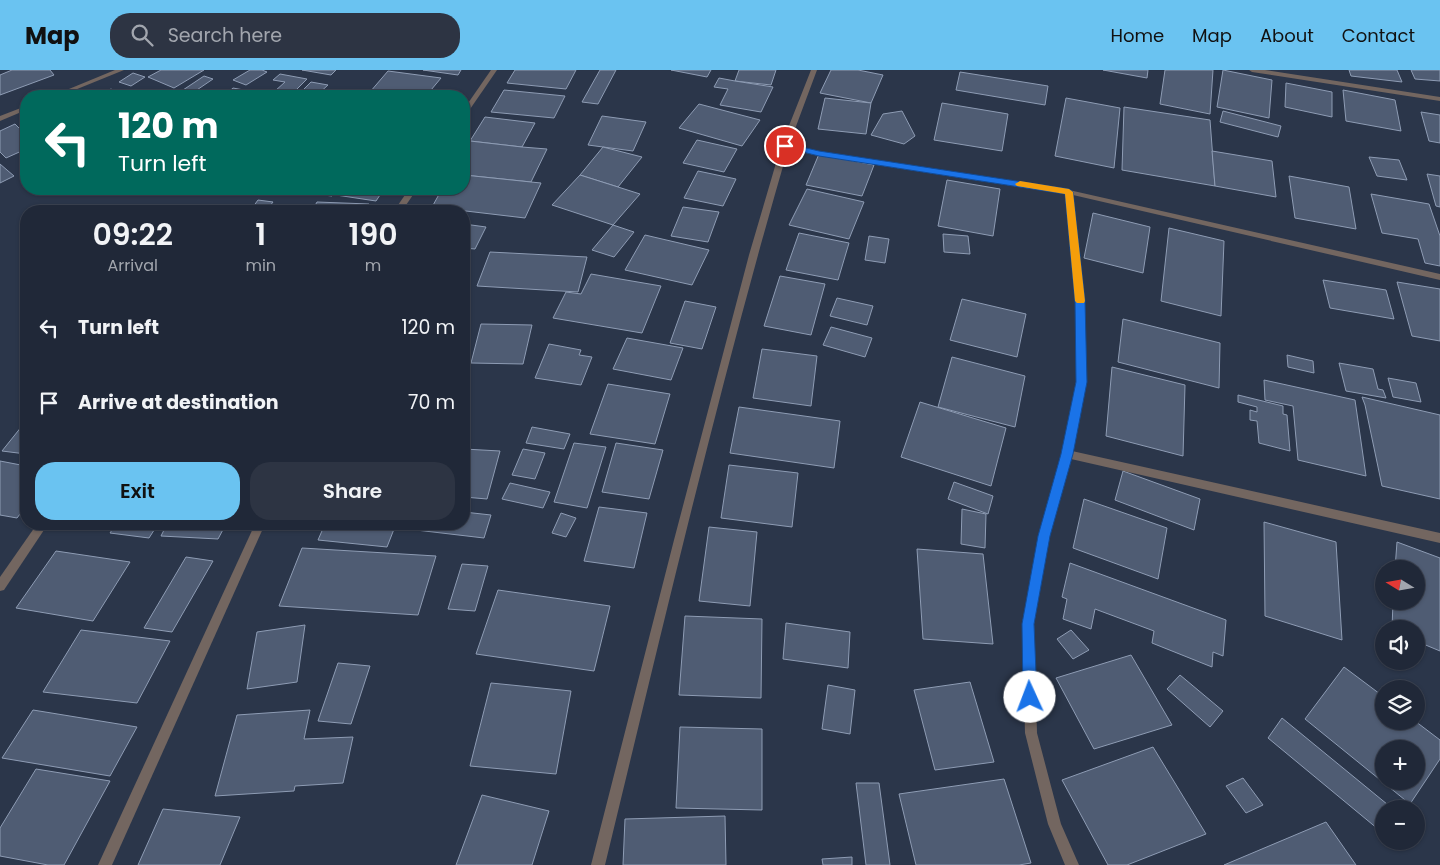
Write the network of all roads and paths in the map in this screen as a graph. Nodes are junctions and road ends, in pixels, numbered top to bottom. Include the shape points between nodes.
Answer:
1 (121, 70) edge
2 (494, 70) edge
3 (814, 70) edge
4 (1252, 70) edge
5 (70, 90) edge
6 (1440, 99) edge
7 (470, 105) edge
8 (20, 111) edge
9 (0, 119) edge
10 (785, 146) junction
11 (1069, 192) junction
12 (1440, 277) edge
13 (1067, 454) junction
14 (39, 530) edge
15 (257, 530) edge
16 (1440, 538) edge
17 (0, 586) edge
18 (105, 865) edge
19 (598, 865) edge
20 (1072, 865) edge

1 - 5 street
2 - 7 street
3 - 10 street
4 - 6 street
8 - 9 street
10 - 11 street
10 - 19 street via 752,255
11 - 12 street
11 - 13 street via 1080,301 1081,382
13 - 16 street
13 - 20 street via 1044,536 1028,624 1031,733 1055,824
14 - 17 street
15 - 18 street

